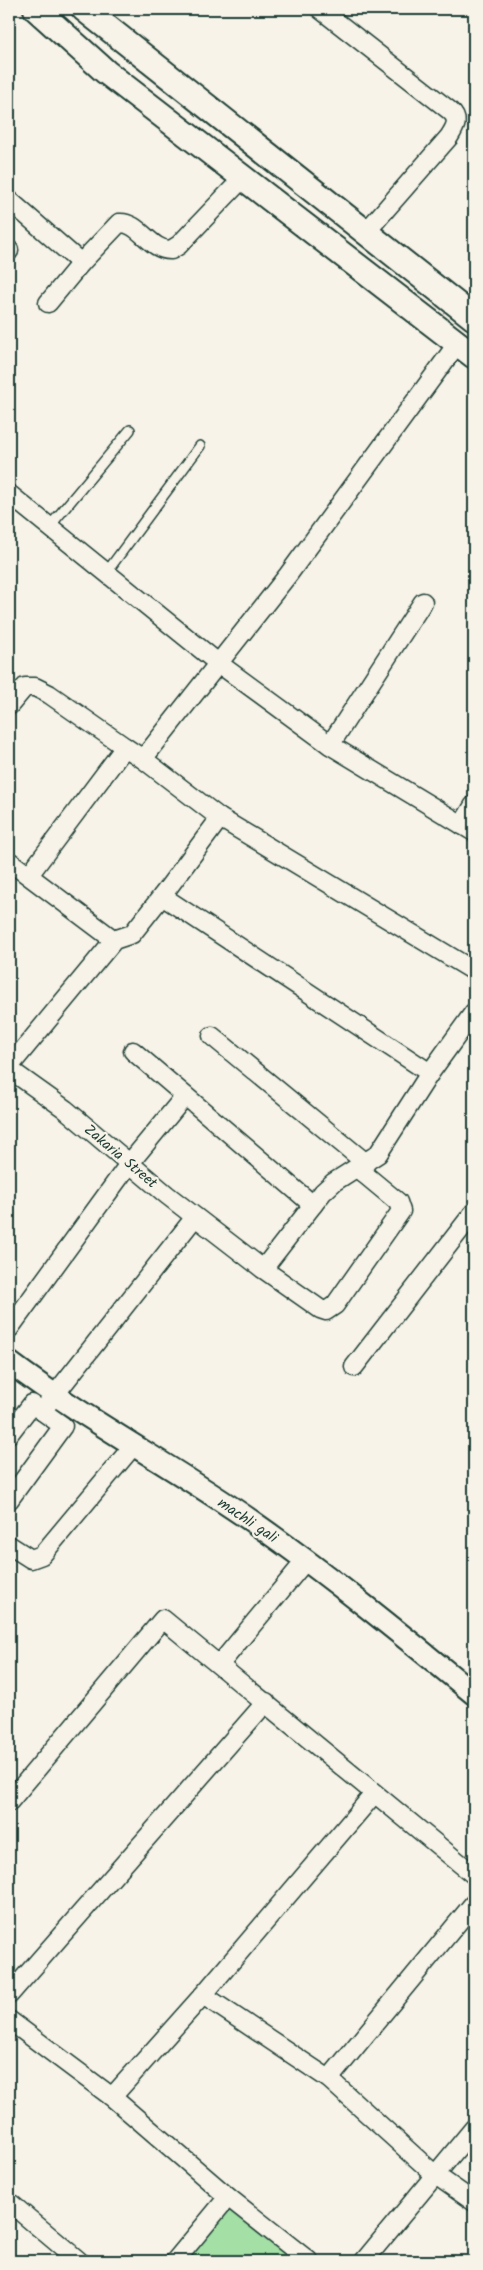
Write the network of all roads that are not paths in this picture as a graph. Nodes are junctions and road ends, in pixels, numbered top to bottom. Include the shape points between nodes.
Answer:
1 (84, 9) edge
2 (320, 9) edge
3 (47, 13) edge
4 (243, 178) junction
5 (9, 200) edge
6 (366, 232) junction
7 (81, 263) junction
8 (48, 303) dead end
9 (474, 318) edge
10 (466, 350) edge
11 (130, 430) dead end
12 (200, 446) dead end
13 (9, 494) edge
14 (50, 526) junction
15 (106, 572) junction
16 (423, 602) dead end
17 (218, 663) junction
18 (9, 706) edge
19 (330, 744) junction
20 (124, 747) junction
21 (143, 760) junction
22 (474, 805) edge
23 (220, 818) junction
24 (468, 828) edge
25 (9, 862) edge
26 (28, 875) junction
27 (162, 896) junction
28 (114, 940) junction
29 (474, 971) edge
30 (474, 1012) edge
31 (212, 1036) dead end
32 (133, 1051) dead end
33 (9, 1068) edge
34 (430, 1073) junction
35 (185, 1096) junction
36 (129, 1164) junction
37 (362, 1165) junction
38 (313, 1205) junction
39 (474, 1212) edge
40 (195, 1217) junction
41 (263, 1269) junction
42 (9, 1329) edge
43 (9, 1362) edge
44 (354, 1367) dead end
45 (48, 1403) junction
46 (9, 1434) edge
47 (133, 1446) junction
48 (9, 1500) edge
49 (9, 1545) edge
50 (306, 1560) junction
51 (220, 1664) junction
52 (474, 1694) edge
53 (266, 1702) junction
54 (374, 1794) junction
55 (9, 1802) edge
56 (474, 1875) edge
57 (474, 1903) edge
58 (9, 1995) edge
59 (204, 1995) junction
60 (9, 2020) edge
61 (329, 2080) junction
62 (112, 2097) junction
63 (474, 2128) edge
64 (434, 2174) junction
65 (228, 2197) junction
66 (9, 2202) edge
67 (474, 2202) edge
68 (78, 2261) edge
69 (175, 2261) edge
70 (309, 2261) edge
71 (364, 2261) edge

1 - 6 main road
2 - 6 street via 449,110 456,119 449,137
3 - 4 main road via 106,72
4 - 7 street via 171,250 159,247 129,225 119,223
4 - 10 main road
5 - 7 street
6 - 9 main road
7 - 8 street
10 - 17 street
11 - 14 lane
12 - 15 lane
13 - 14 street
14 - 15 street
15 - 17 street
16 - 19 street
17 - 19 street
17 - 21 street
18 - 20 street via 26,688 35,687
19 - 24 street
20 - 21 street
20 - 26 street
21 - 23 street
22 - 24 street
23 - 27 street
23 - 29 street
25 - 26 street
26 - 28 street
27 - 28 street via 132,934
27 - 34 street
28 - 33 street
30 - 34 street
31 - 37 street
32 - 35 street
33 - 36 street, Zakaria Street via 65,1109
34 - 37 street via 383,1148
35 - 36 street
35 - 38 street
36 - 40 street, Zakaria Street
36 - 42 street
37 - 38 street via 334,1182
37 - 41 street, Zakaria Street via 398,1202 401,1211 335,1305 326,1311 320,1309
38 - 41 street
39 - 44 street
40 - 41 street, Zakaria Street
40 - 45 street
43 - 45 street, machli gali
45 - 46 street via 30,1404
45 - 47 street, machli gali
45 - 48 street via 63,1429
47 - 49 street via 42,1555 32,1559
47 - 50 street, machli gali via 252,1521
50 - 51 street
50 - 52 street, machli gali via 348,1590
51 - 53 street
51 - 55 street via 163,1619
53 - 54 street
53 - 58 street
54 - 56 street
54 - 59 street
57 - 61 street
59 - 61 street
59 - 62 street
60 - 62 street
61 - 64 street
62 - 65 street
63 - 64 street
64 - 67 street
64 - 71 street
65 - 69 street
65 - 70 street
66 - 68 street

